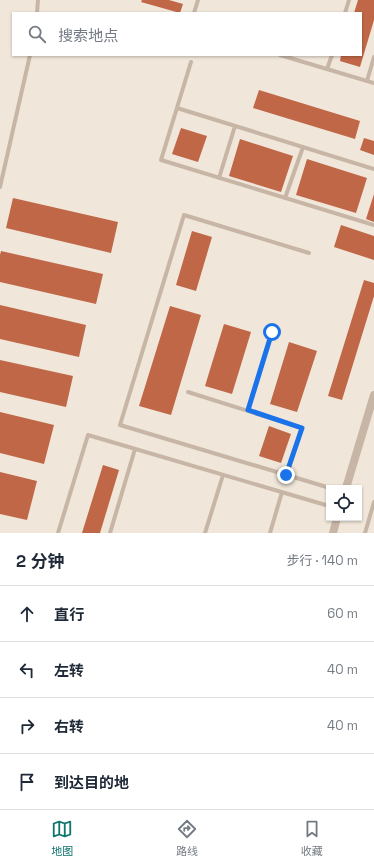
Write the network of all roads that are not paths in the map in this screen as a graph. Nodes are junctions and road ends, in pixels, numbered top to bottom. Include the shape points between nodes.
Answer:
1 (38, 0) edge
2 (198, 0) edge
3 (349, 0) edge
4 (37, 12) edge
5 (194, 12) edge
6 (345, 12) edge
7 (30, 56) edge
8 (283, 56) edge
9 (332, 56) edge
10 (374, 57) edge
11 (191, 62) dead end
12 (327, 69) junction
13 (367, 81) junction
14 (374, 83) edge
15 (177, 108) junction
16 (235, 126) junction
17 (303, 147) junction
18 (374, 169) edge
19 (218, 178) junction
20 (0, 187) edge
21 (285, 198) junction
22 (374, 225) edge
23 (309, 253) dead end
24 (272, 332) dead end
25 (188, 392) dead end
26 (374, 395) edge
27 (248, 410) junction
28 (135, 449) junction
29 (223, 475) junction
30 (286, 475) junction
31 (347, 485) edge
32 (326, 487) edge
33 (282, 492) junction
34 (374, 502) edge
35 (326, 505) edge
36 (336, 521) edge
37 (58, 533) edge
38 (110, 533) edge
39 (205, 533) edge
40 (270, 533) edge
41 (333, 533) edge
42 (365, 533) edge

1 - 4 lane
2 - 5 lane
3 - 6 lane
7 - 20 lane
8 - 12 lane
9 - 12 lane
10 - 13 lane
11 - 15 lane
12 - 13 lane
13 - 14 lane
15 - 16 lane
15 - 19 lane via 161,160
16 - 17 lane
16 - 19 lane
17 - 18 lane
17 - 21 lane
19 - 21 lane
21 - 22 lane
23 - 30 lane via 184,215 120,425
24 - 27 lane
25 - 27 lane
26 - 31 street
27 - 30 lane via 302,428
28 - 29 lane
28 - 37 lane via 88,435
28 - 38 lane
29 - 33 lane
29 - 39 lane
30 - 32 lane
33 - 35 lane
33 - 40 lane
34 - 42 lane
36 - 41 street

